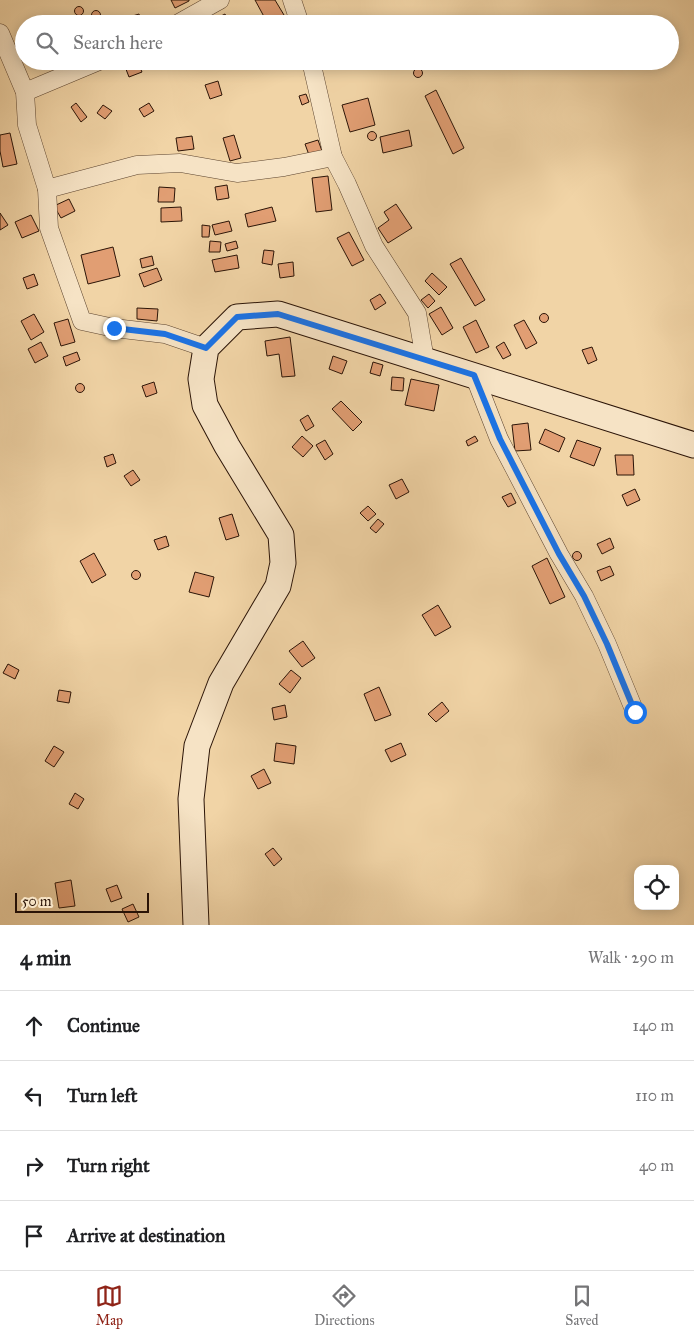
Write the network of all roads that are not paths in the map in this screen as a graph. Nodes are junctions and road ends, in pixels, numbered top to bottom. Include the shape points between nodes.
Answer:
1 (220, 0) edge
2 (292, 0) edge
3 (194, 15) edge
4 (297, 15) edge
5 (0, 33) edge
6 (15, 68) edge
7 (16, 70) edge
8 (78, 70) edge
9 (313, 70) edge
10 (25, 92) junction
11 (333, 157) junction
12 (48, 189) junction
13 (206, 348) junction
14 (425, 360) junction
15 (474, 375) junction
16 (694, 445) edge
17 (635, 712) dead end
18 (196, 925) edge

1 - 3 street
2 - 4 street
5 - 6 street
7 - 10 street
8 - 10 street
9 - 11 street
10 - 12 street via 27,125
11 - 12 street via 236,173 180,163 138,165
11 - 14 street via 374,246 418,313
12 - 13 street via 49,228 82,321 165,334
13 - 14 street via 237,317 278,314
13 - 18 street via 201,379 205,405 281,535 283,563 278,586 221,683 197,746 191,799
14 - 15 street
15 - 16 street
15 - 17 street via 500,439 584,596

